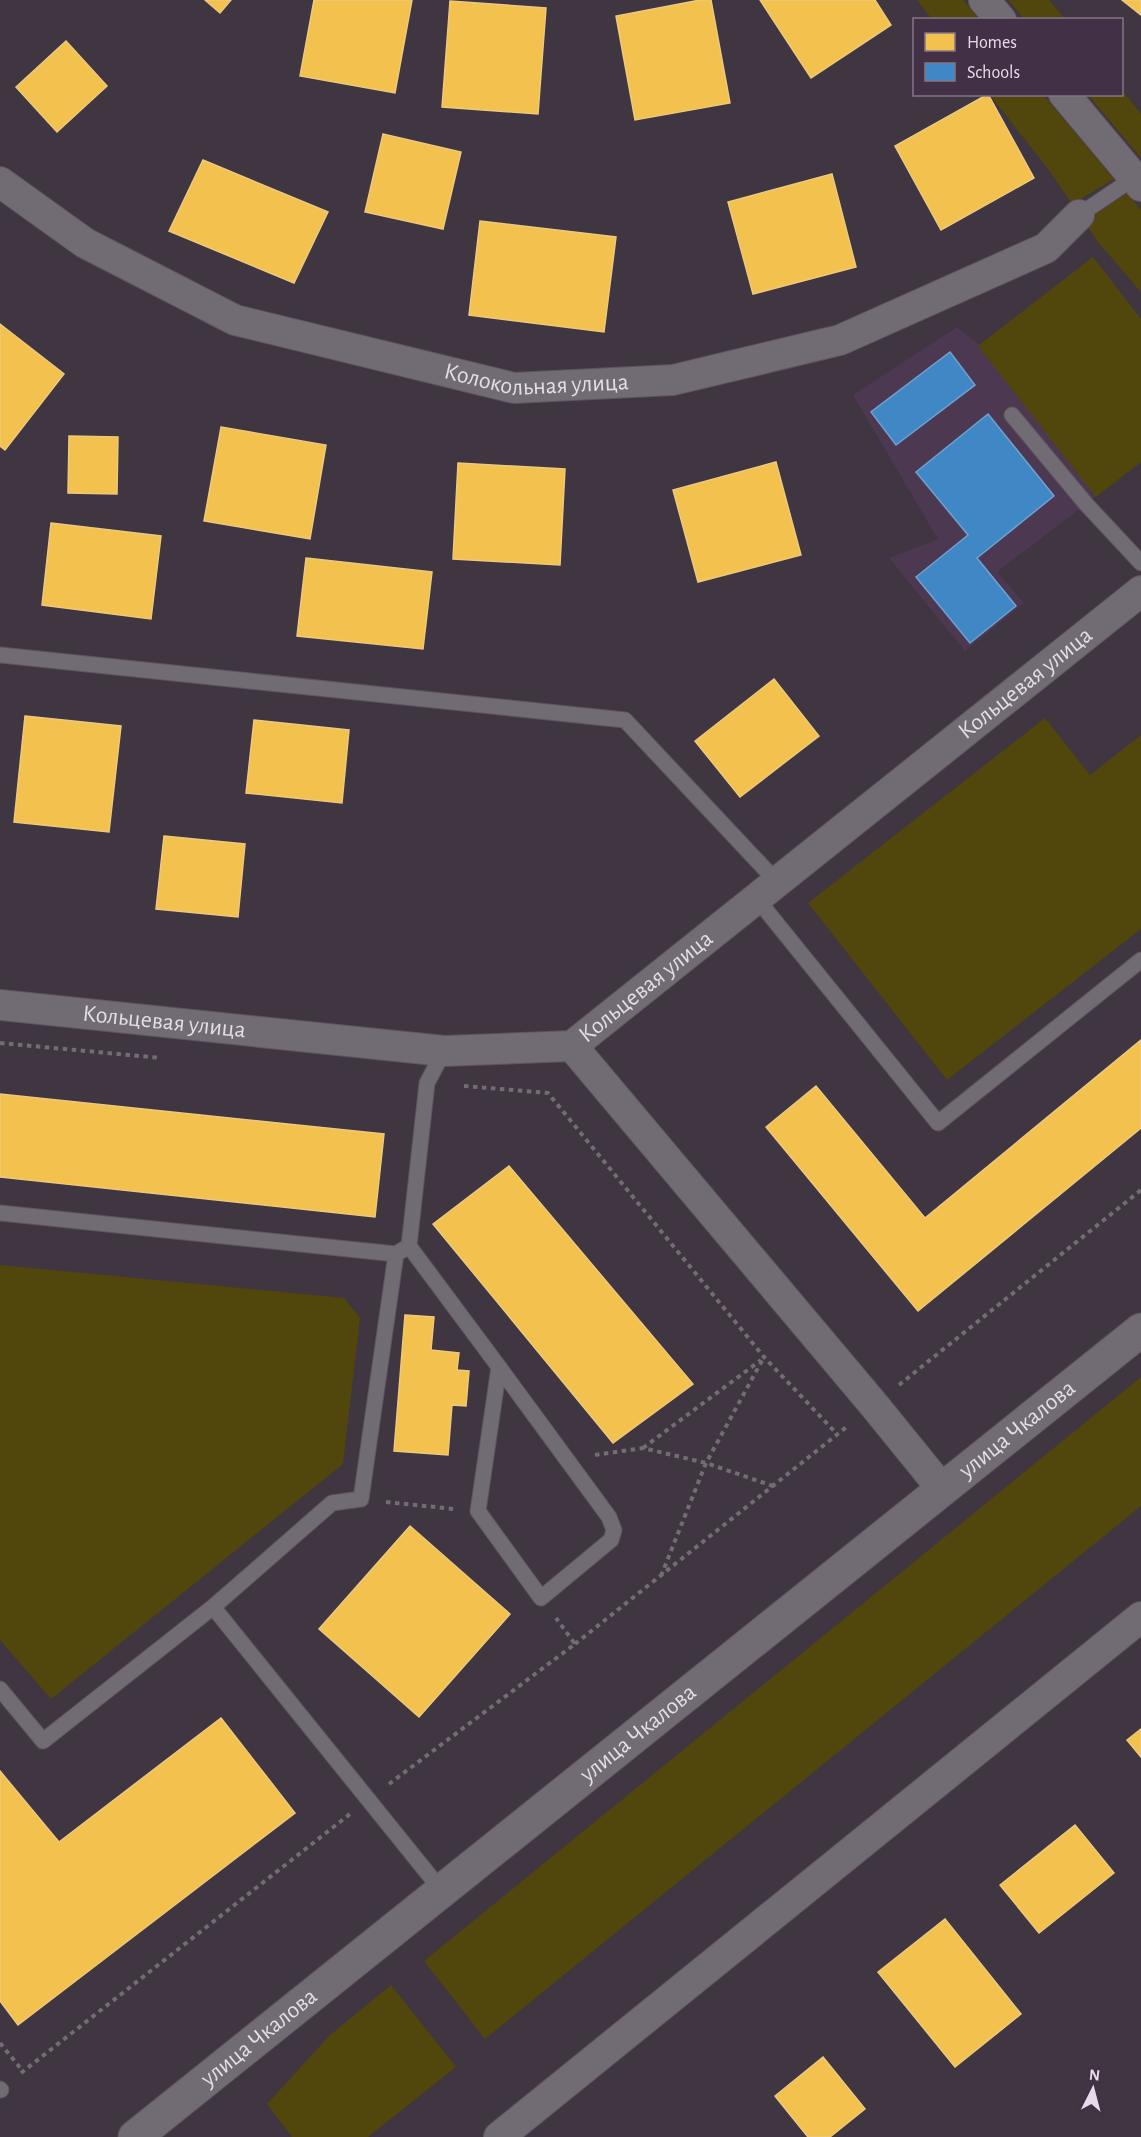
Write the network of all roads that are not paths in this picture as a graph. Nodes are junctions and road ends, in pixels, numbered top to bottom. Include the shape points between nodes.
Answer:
1 (984, 0) edge
2 (998, 18) edge
3 (1066, 96) edge
4 (0, 182) edge
5 (1137, 182) edge
6 (1079, 215) joint
7 (1012, 415) dead end
8 (1141, 563) edge
9 (1140, 594) edge
10 (0, 655) edge
11 (767, 890) junction
12 (1141, 960) edge
13 (0, 1005) edge
14 (572, 1046) junction
15 (444, 1051) junction
16 (0, 1213) edge
17 (402, 1250) junction
18 (1141, 1330) edge
19 (499, 1367) junction
20 (943, 1490) junction
21 (213, 1607) junction
22 (1141, 1617) edge
23 (0, 1689) edge
24 (442, 1891) junction
25 (135, 2137) edge
26 (499, 2137) edge

1 - 2 street
3 - 5 street
4 - 6 street, Колокольная улица via 85,243 235,321 514,388 673,380 840,340 1046,248
5 - 6 lane
7 - 8 lane
9 - 11 street, Кольцевая улица
10 - 11 lane via 625,720
11 - 12 lane via 938,1123
11 - 14 street, Кольцевая улица
13 - 15 street, Кольцевая улица
14 - 15 street, Кольцевая улица
14 - 20 street
15 - 17 lane via 427,1083
16 - 17 lane
17 - 19 lane
17 - 21 lane via 361,1499 332,1503
18 - 20 street, улица Чкалова
19 - 19 lane via 609,1517 614,1530 611,1540 541,1599 478,1511
20 - 24 street, улица Чкалова
21 - 23 lane via 43,1741
21 - 24 lane
22 - 26 street
24 - 25 street, улица Чкалова

